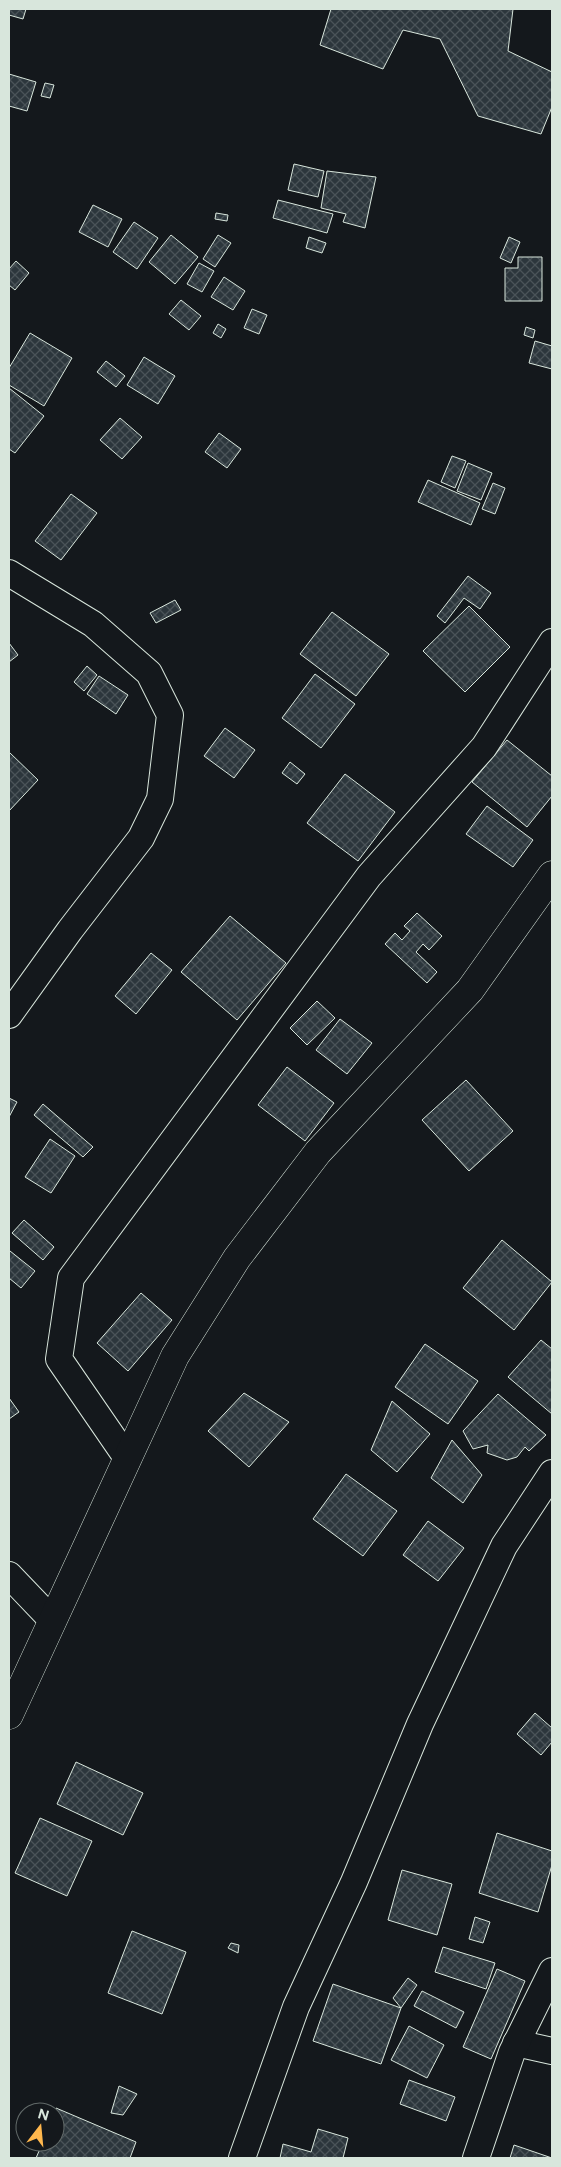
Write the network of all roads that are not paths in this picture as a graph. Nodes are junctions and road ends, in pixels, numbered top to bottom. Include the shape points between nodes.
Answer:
1 (9, 573) edge
2 (552, 642) edge
3 (552, 875) edge
4 (9, 1015) edge
5 (127, 1458) junction
6 (552, 1472) edge
7 (9, 1575) edge
8 (52, 1620) junction
9 (9, 1715) edge
10 (552, 1971) edge
11 (516, 2044) junction
12 (552, 2051) edge
13 (242, 2158) edge
14 (476, 2158) edge

1 - 4 street via 93,624 149,673 170,716 160,799 141,838
2 - 5 street via 484,747 369,876 71,1278 59,1359
3 - 5 main road via 470,990 318,1152 237,1258 175,1356
5 - 8 main road
6 - 13 street via 504,1546 420,1724 354,1882 296,2007
7 - 8 street
8 - 9 main road
10 - 11 street
11 - 12 street
11 - 14 street

